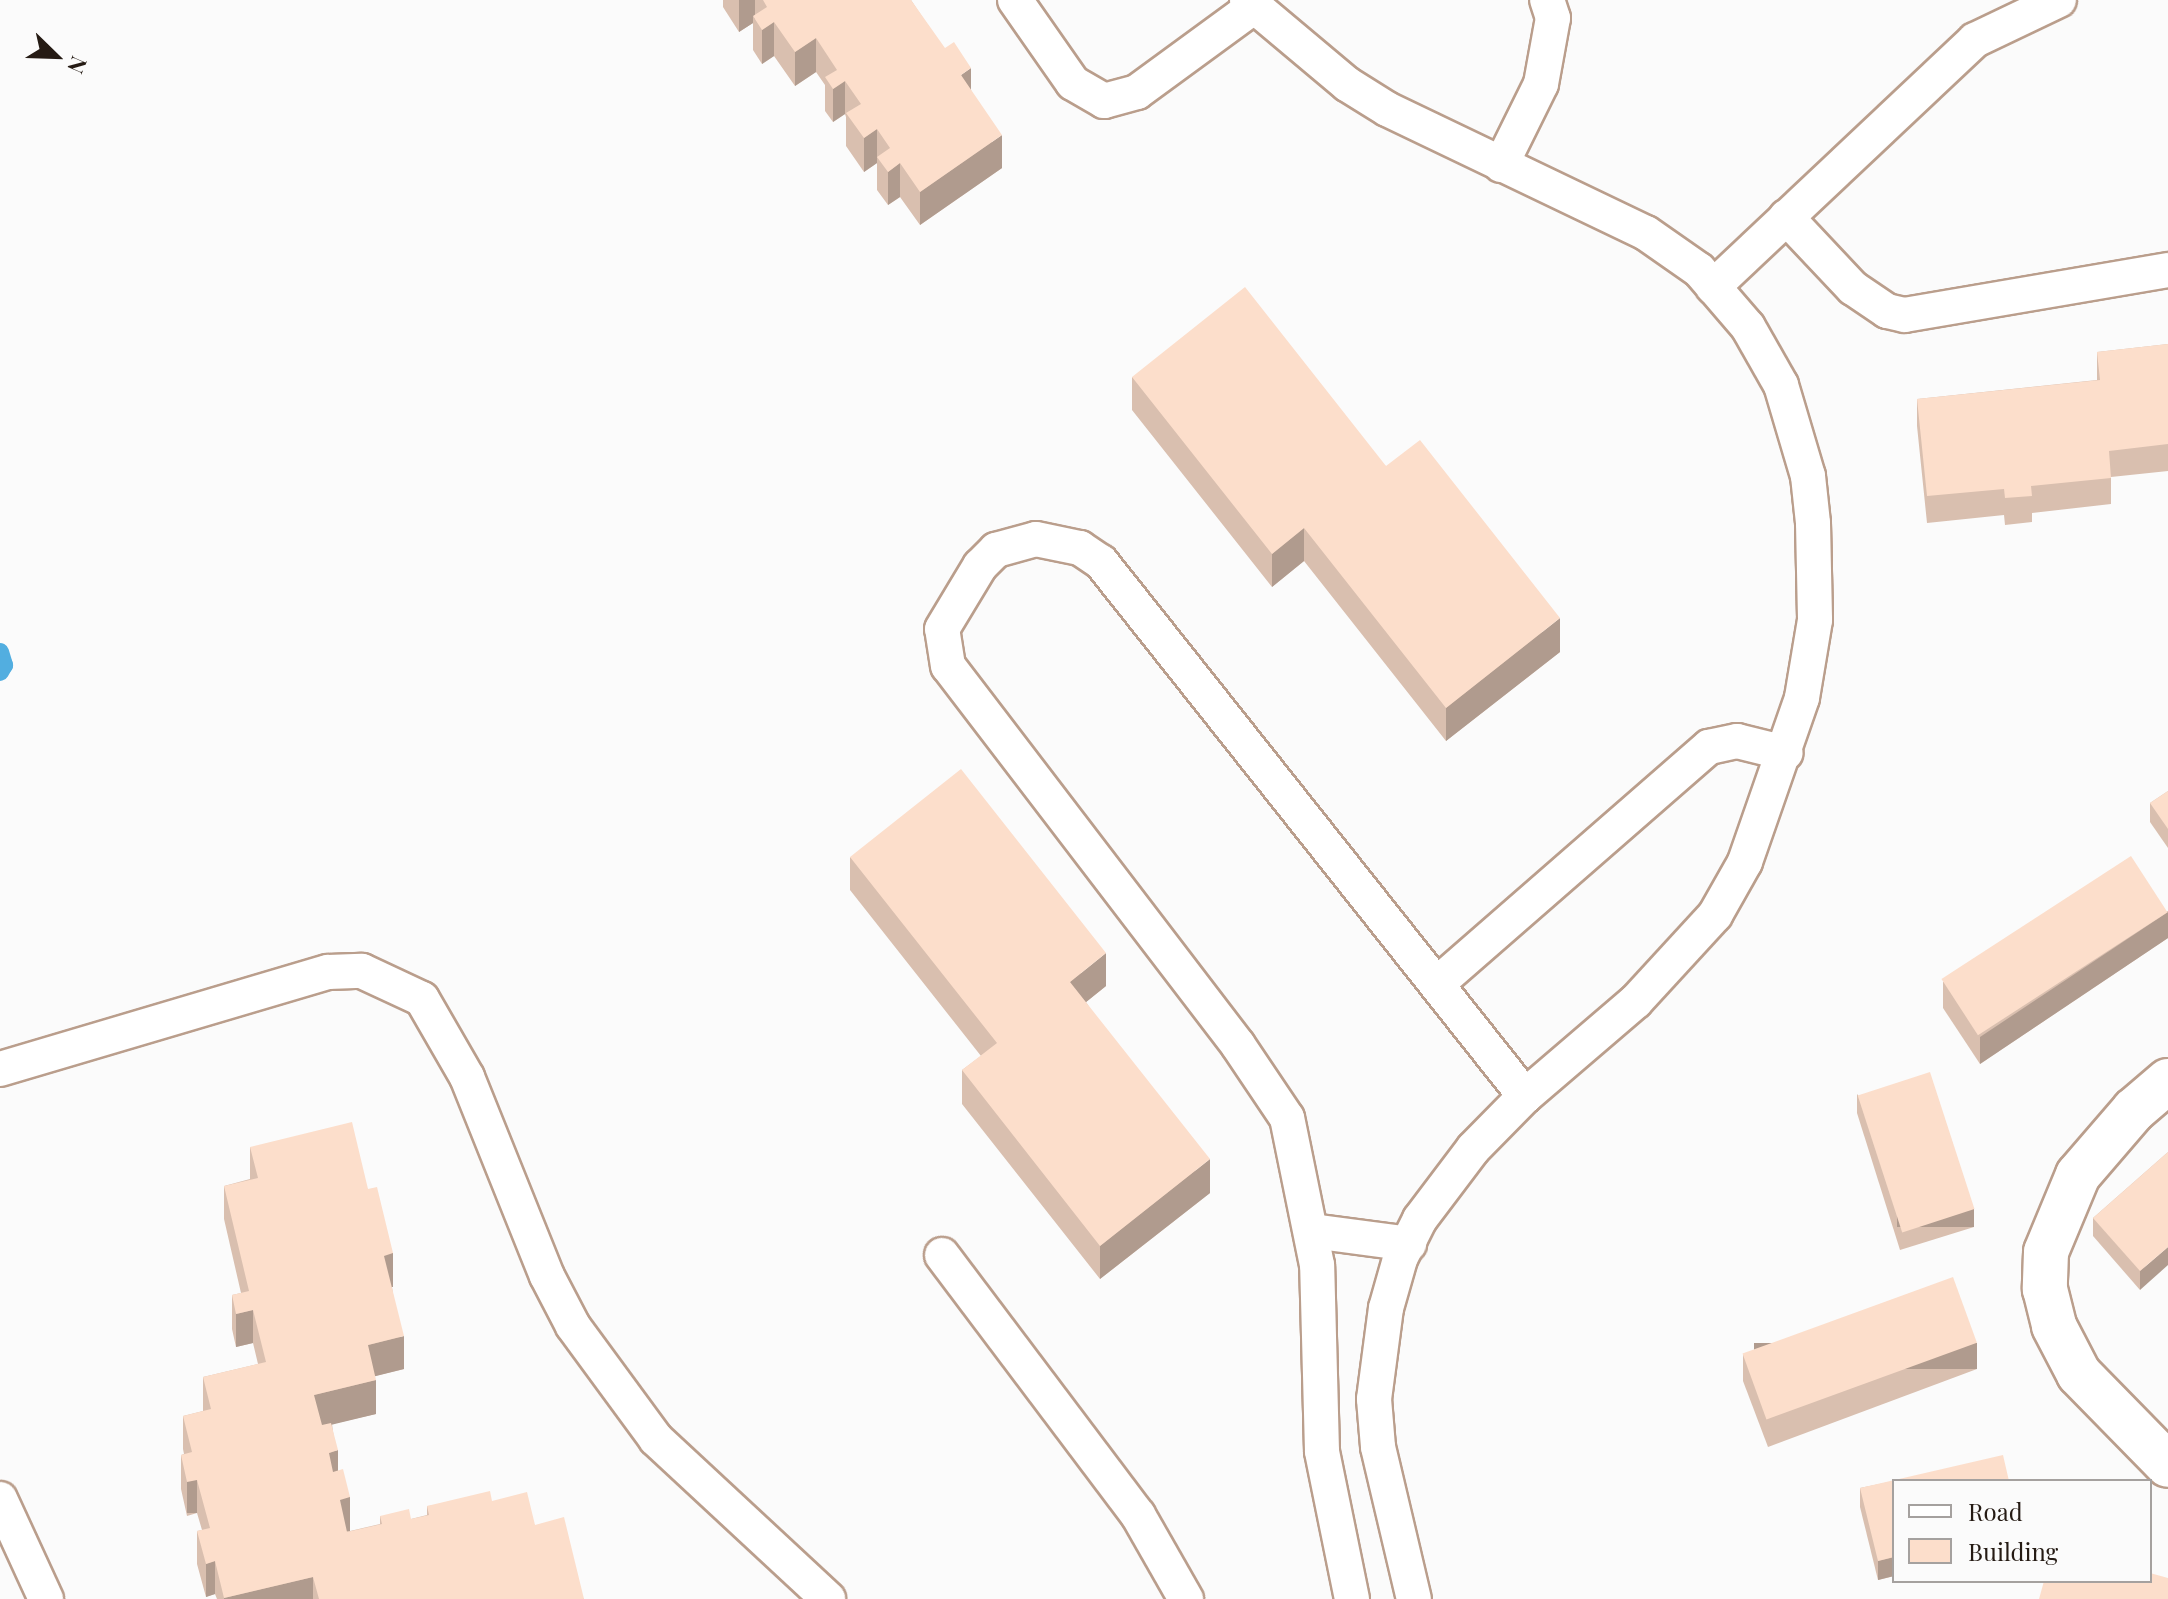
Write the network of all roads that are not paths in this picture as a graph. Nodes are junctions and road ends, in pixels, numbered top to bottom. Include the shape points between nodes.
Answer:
1 (1015, 0) edge
2 (1547, 0) edge
3 (2059, 0) edge
4 (1250, 3) edge
5 (1501, 165) junction
6 (1786, 217) junction
7 (2168, 270) edge
8 (1713, 287) junction
9 (1786, 753) junction
10 (1437, 984) junction
11 (0, 1069) edge
12 (2168, 1081) edge
13 (1525, 1096) junction
14 (1312, 1231) junction
15 (1409, 1244) junction
16 (942, 1255) dead end
17 (2168, 1465) edge
18 (0, 1499) edge
19 (46, 1599) edge
20 (828, 1599) edge
21 (1186, 1599) edge
22 (1352, 1599) edge
23 (1414, 1599) edge

1 - 4 lane via 1073,83 1104,101 1137,92
2 - 5 lane via 1553,18 1541,84
3 - 6 lane via 1975,40
4 - 5 lane via 1347,84
5 - 8 lane via 1646,233 1699,270
6 - 7 lane via 1853,288 1887,311 1905,315
6 - 8 lane
8 - 9 lane via 1748,327 1781,385 1808,476 1815,620
9 - 10 lane via 1737,741 1709,747
9 - 13 lane via 1745,862 1715,915 1636,1001
10 - 13 lane
10 - 14 lane via 1101,562 1080,548 1036,539 996,550 980,566 942,629 948,666 1238,1045 1287,1118
11 - 20 lane via 328,972 362,971 422,999 467,1077 547,1276 573,1326 656,1439
12 - 17 street via 2134,1110 2078,1175 2046,1252 2045,1289 2054,1326 2079,1374
13 - 15 lane via 1465,1160 1420,1219
14 - 15 lane
14 - 22 lane via 1323,1332 1318,1396 1322,1451
15 - 23 lane via 1386,1308 1374,1399 1378,1447
16 - 21 lane via 1138,1515
18 - 19 lane

